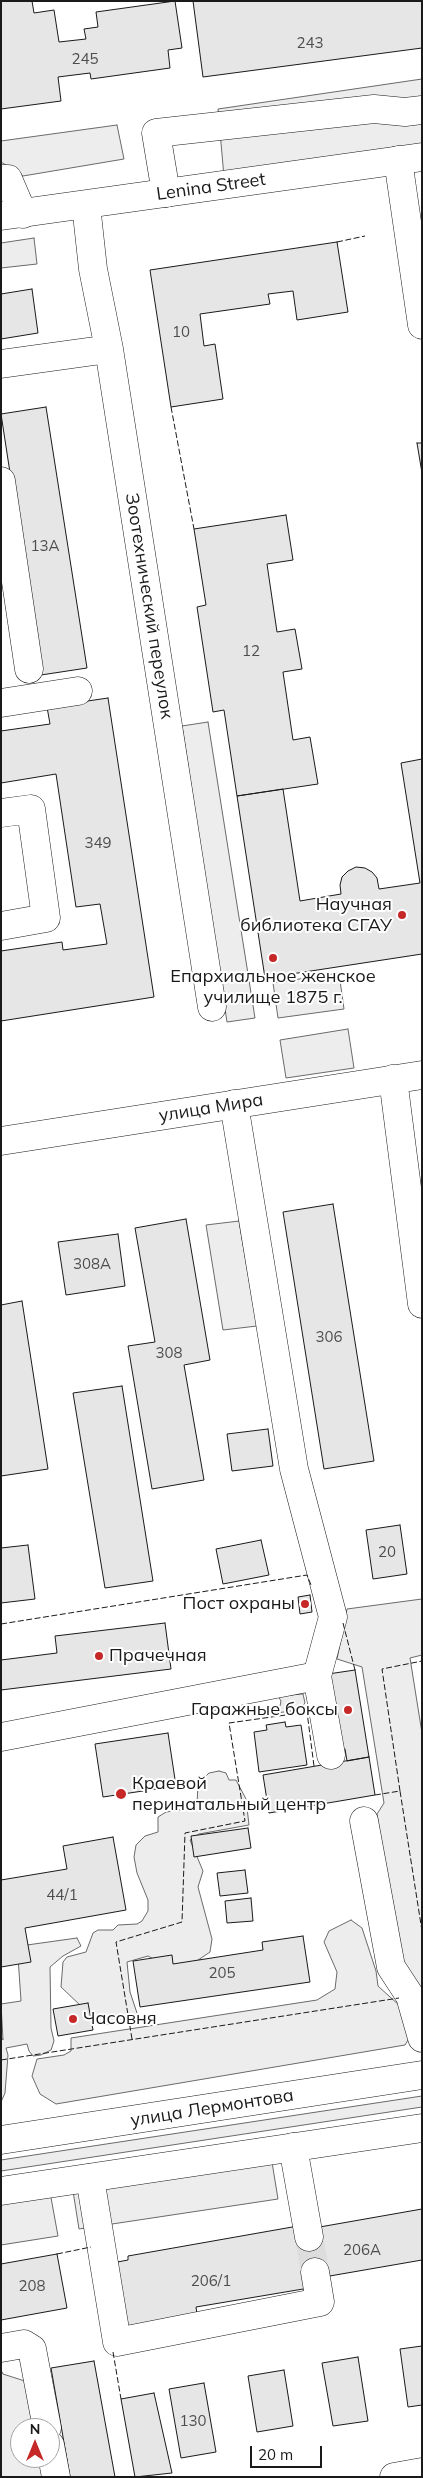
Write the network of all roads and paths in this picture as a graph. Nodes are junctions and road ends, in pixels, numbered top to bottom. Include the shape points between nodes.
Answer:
1 (422, 110) edge
2 (410, 159) edge
3 (1, 179) edge
4 (166, 193) junction
5 (86, 205) junction
6 (12, 215) edge
7 (422, 325) edge
8 (109, 349) junction
9 (1, 364) edge
10 (1, 481) edge
11 (29, 669) dead end
12 (78, 691) dead end
13 (1, 703) edge
14 (1, 813) edge
15 (1, 926) edge
16 (212, 1007) dead end
17 (422, 1075) edge
18 (393, 1079) junction
19 (234, 1104) junction
20 (1, 1141) edge
21 (422, 1304) edge
22 (317, 1676) junction
23 (1, 1737) edge
24 (330, 1755) dead end
25 (364, 1821) dead end
26 (422, 2038) edge
27 (422, 2075) edge
28 (422, 2128) edge
29 (1, 2140) edge
30 (292, 2148) junction
31 (90, 2178) junction
32 (1, 2191) edge
33 (309, 2237) tunnel mouth
34 (315, 2272) tunnel mouth
35 (1, 2348) edge
36 (45, 2418) edge
37 (422, 2472) edge
38 (394, 2477) edge

1 - 4 main road via 374,109 156,133
2 - 4 main road, Lenina Street
2 - 7 main road
3 - 6 main road via 8,179
4 - 5 main road, Lenina Street
5 - 6 main road, Lenina Street
5 - 8 main road, Зоотехнический переулок via 93,269
8 - 9 main road
8 - 16 main road, Зоотехнический переулок
10 - 11 main road
12 - 13 main road
14 - 15 main road via 31,809 46,918
17 - 18 main road, улица Мира
18 - 19 main road, улица Мира
18 - 21 main road
19 - 20 main road, улица Мира
19 - 22 main road via 294,1469 333,1617
22 - 23 main road
22 - 24 main road
25 - 26 main road via 391,1967 410,1996
27 - 29 main road, улица Лермонтова
28 - 30 main road
30 - 31 main road
30 - 33 main road
31 - 32 main road
31 - 34 main road via 117,2342 320,2302
35 - 36 main road via 24,2344 32,2349
37 - 38 main road

